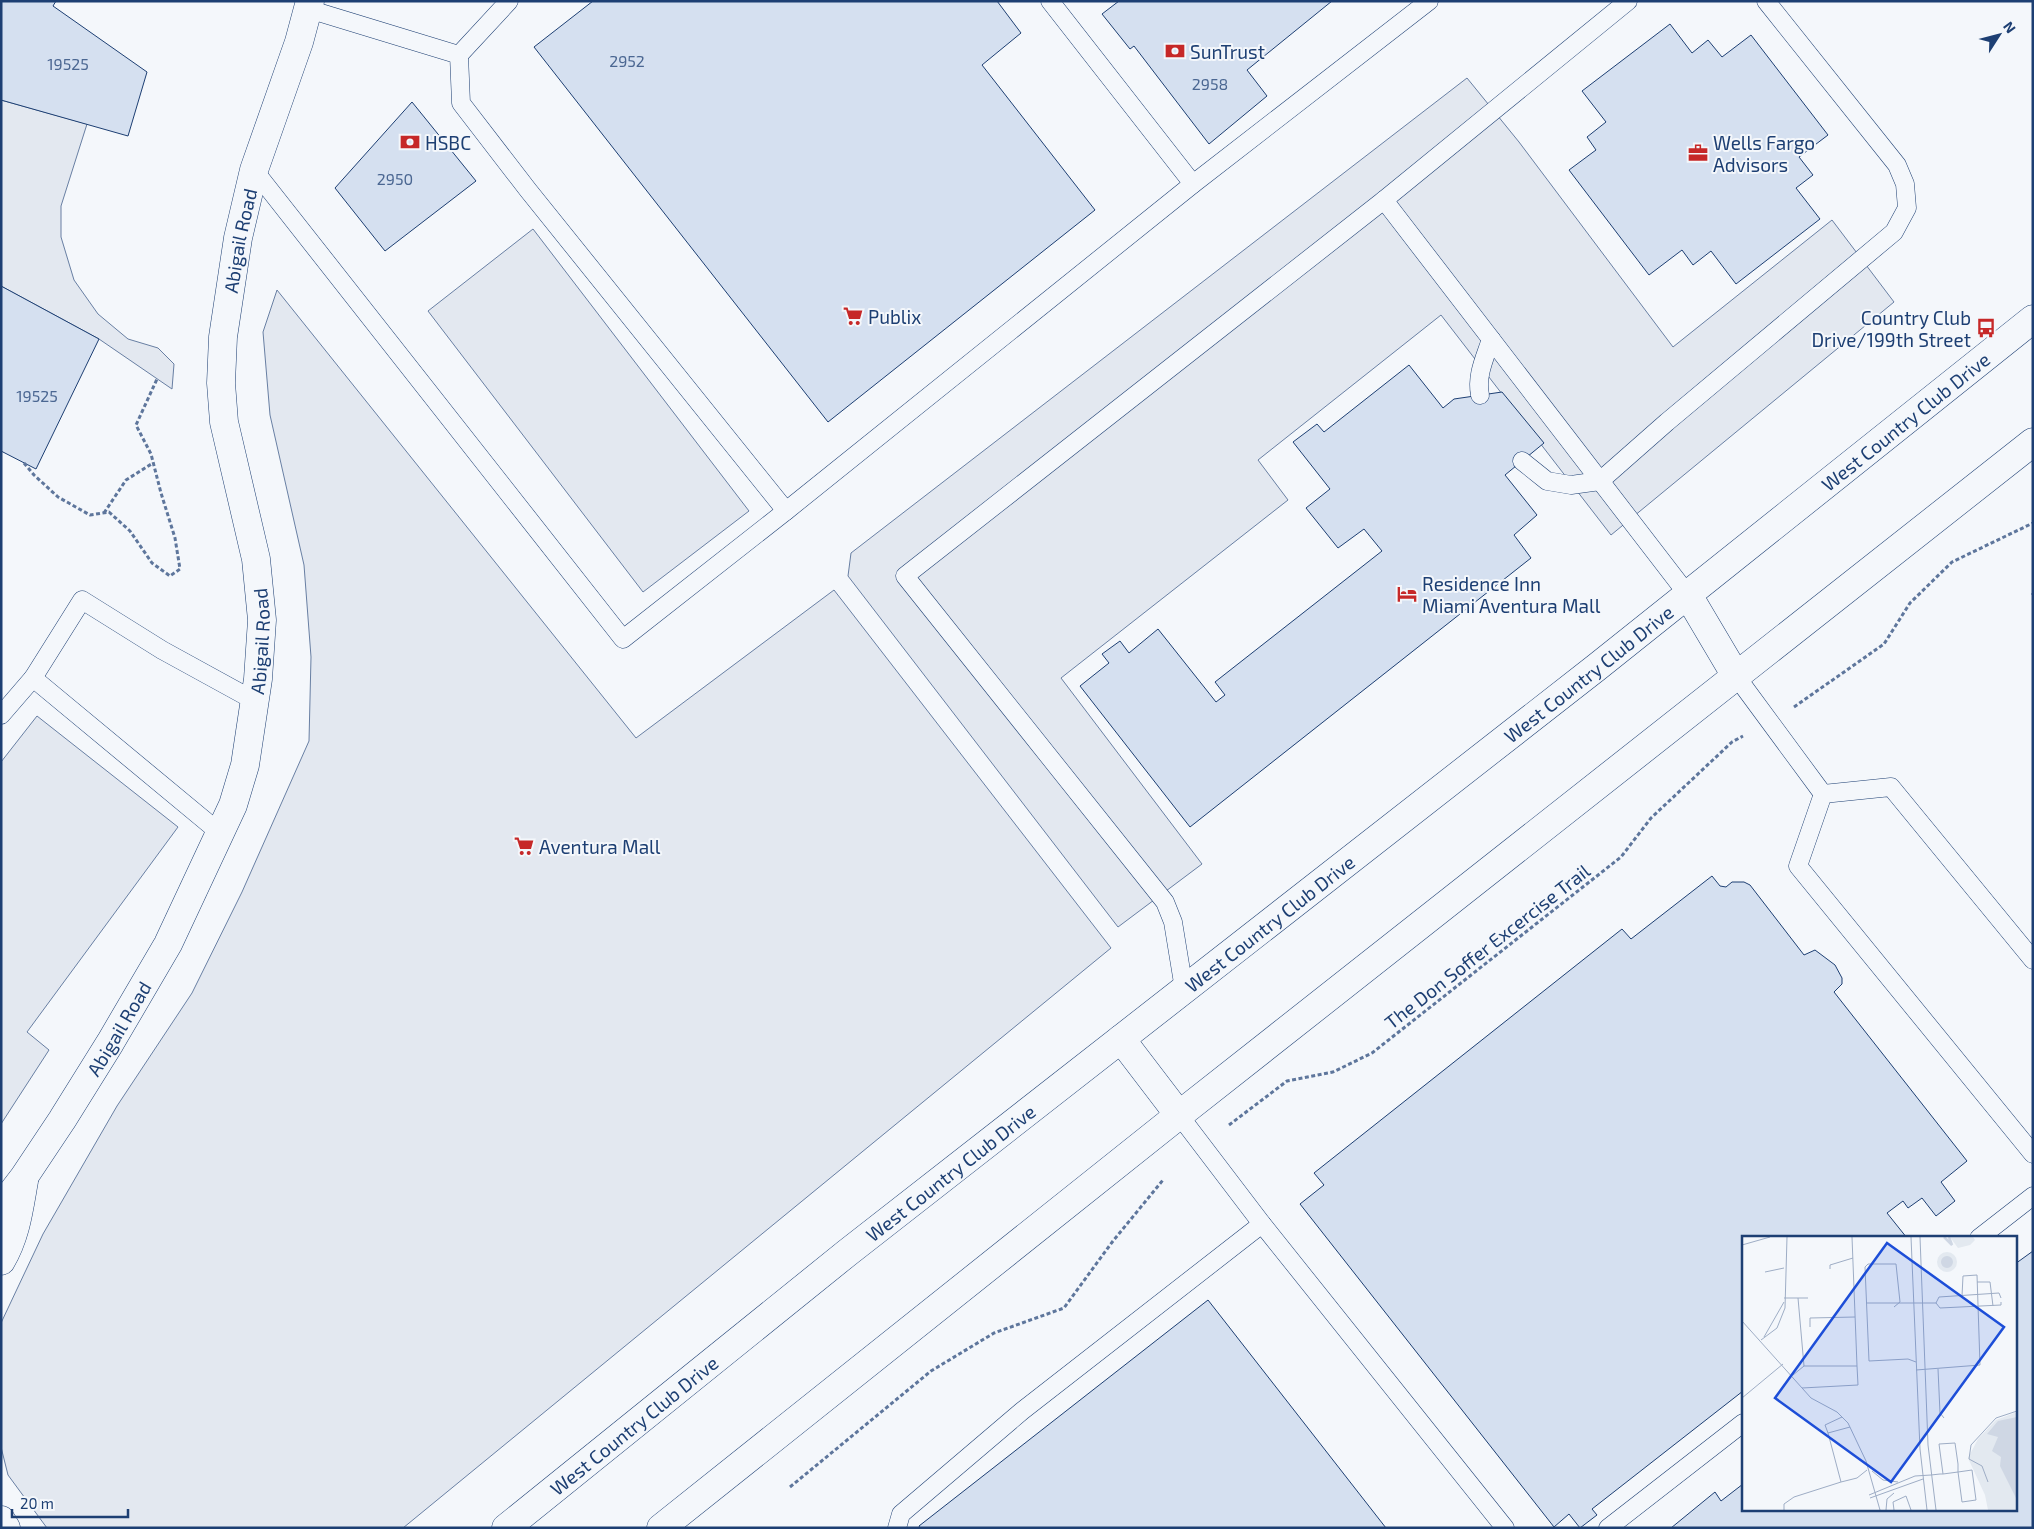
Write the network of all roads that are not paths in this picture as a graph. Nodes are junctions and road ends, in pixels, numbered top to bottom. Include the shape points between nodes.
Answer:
1 (509, 1) edge
2 (1050, 1) edge
3 (1429, 1) edge
4 (1628, 1) edge
5 (1766, 1) edge
6 (309, 5) edge
7 (459, 55) junction
8 (254, 170) junction
9 (1193, 184) junction
10 (1384, 200) junction
11 (2033, 319) edge
12 (1491, 339) junction
13 (1480, 395) dead end
14 (2033, 442) edge
15 (1522, 461) dead end
16 (1600, 482) junction
17 (786, 511) junction
18 (1688, 595) junction
19 (1736, 676) junction
20 (33, 678) junction
21 (255, 701) junction
22 (1, 715) edge
23 (1823, 794) junction
24 (220, 833) junction
25 (2033, 960) edge
26 (1184, 990) junction
27 (1121, 1039) junction
28 (1178, 1115) junction
29 (2033, 1154) edge
30 (24, 1177) junction
31 (2033, 1196) edge
32 (2, 1205) edge
33 (1262, 1224) junction
34 (1982, 1236) edge
35 (1, 1261) edge
36 (1742, 1424) edge
37 (1, 1520) edge
38 (6, 1528) edge
39 (506, 1528) edge
40 (661, 1528) edge
41 (897, 1528) edge
42 (1505, 1528) edge
43 (1608, 1528) edge

1 - 7 lane
2 - 9 lane
3 - 9 lane
4 - 10 lane
5 - 16 lane via 1898,165 1906,184 1907,208 1894,232
6 - 7 lane
6 - 8 street, Abigail Road
7 - 17 lane via 461,103
8 - 17 lane via 624,638
8 - 21 street, Abigail Road via 226,310 221,383 228,444 250,528 260,583 261,650
9 - 17 lane
10 - 12 lane
10 - 26 lane via 905,576 1166,902 1174,922
11 - 18 street, West Country Club Drive
12 - 13 lane via 1480,371
12 - 16 lane
14 - 19 street
15 - 16 lane via 1547,481 1571,485
16 - 18 lane
18 - 19 street
18 - 26 street, West Country Club Drive
19 - 23 lane
19 - 28 street
20 - 21 lane via 82,600 162,650
20 - 22 lane
20 - 24 lane
21 - 24 street, Abigail Road via 244,765 233,805
23 - 25 lane via 1891,787
23 - 29 lane via 1798,866
24 - 30 street, Abigail Road via 152,972
26 - 27 street, West Country Club Drive
27 - 28 street
27 - 39 street, West Country Club Drive via 847,1253
28 - 33 lane
28 - 40 street
30 - 32 street, Abigail Road
30 - 35 street, Abigail Road via 15,1229
31 - 34 lane
33 - 41 lane via 1022,1411 901,1514
33 - 42 lane
36 - 43 lane
37 - 38 street

